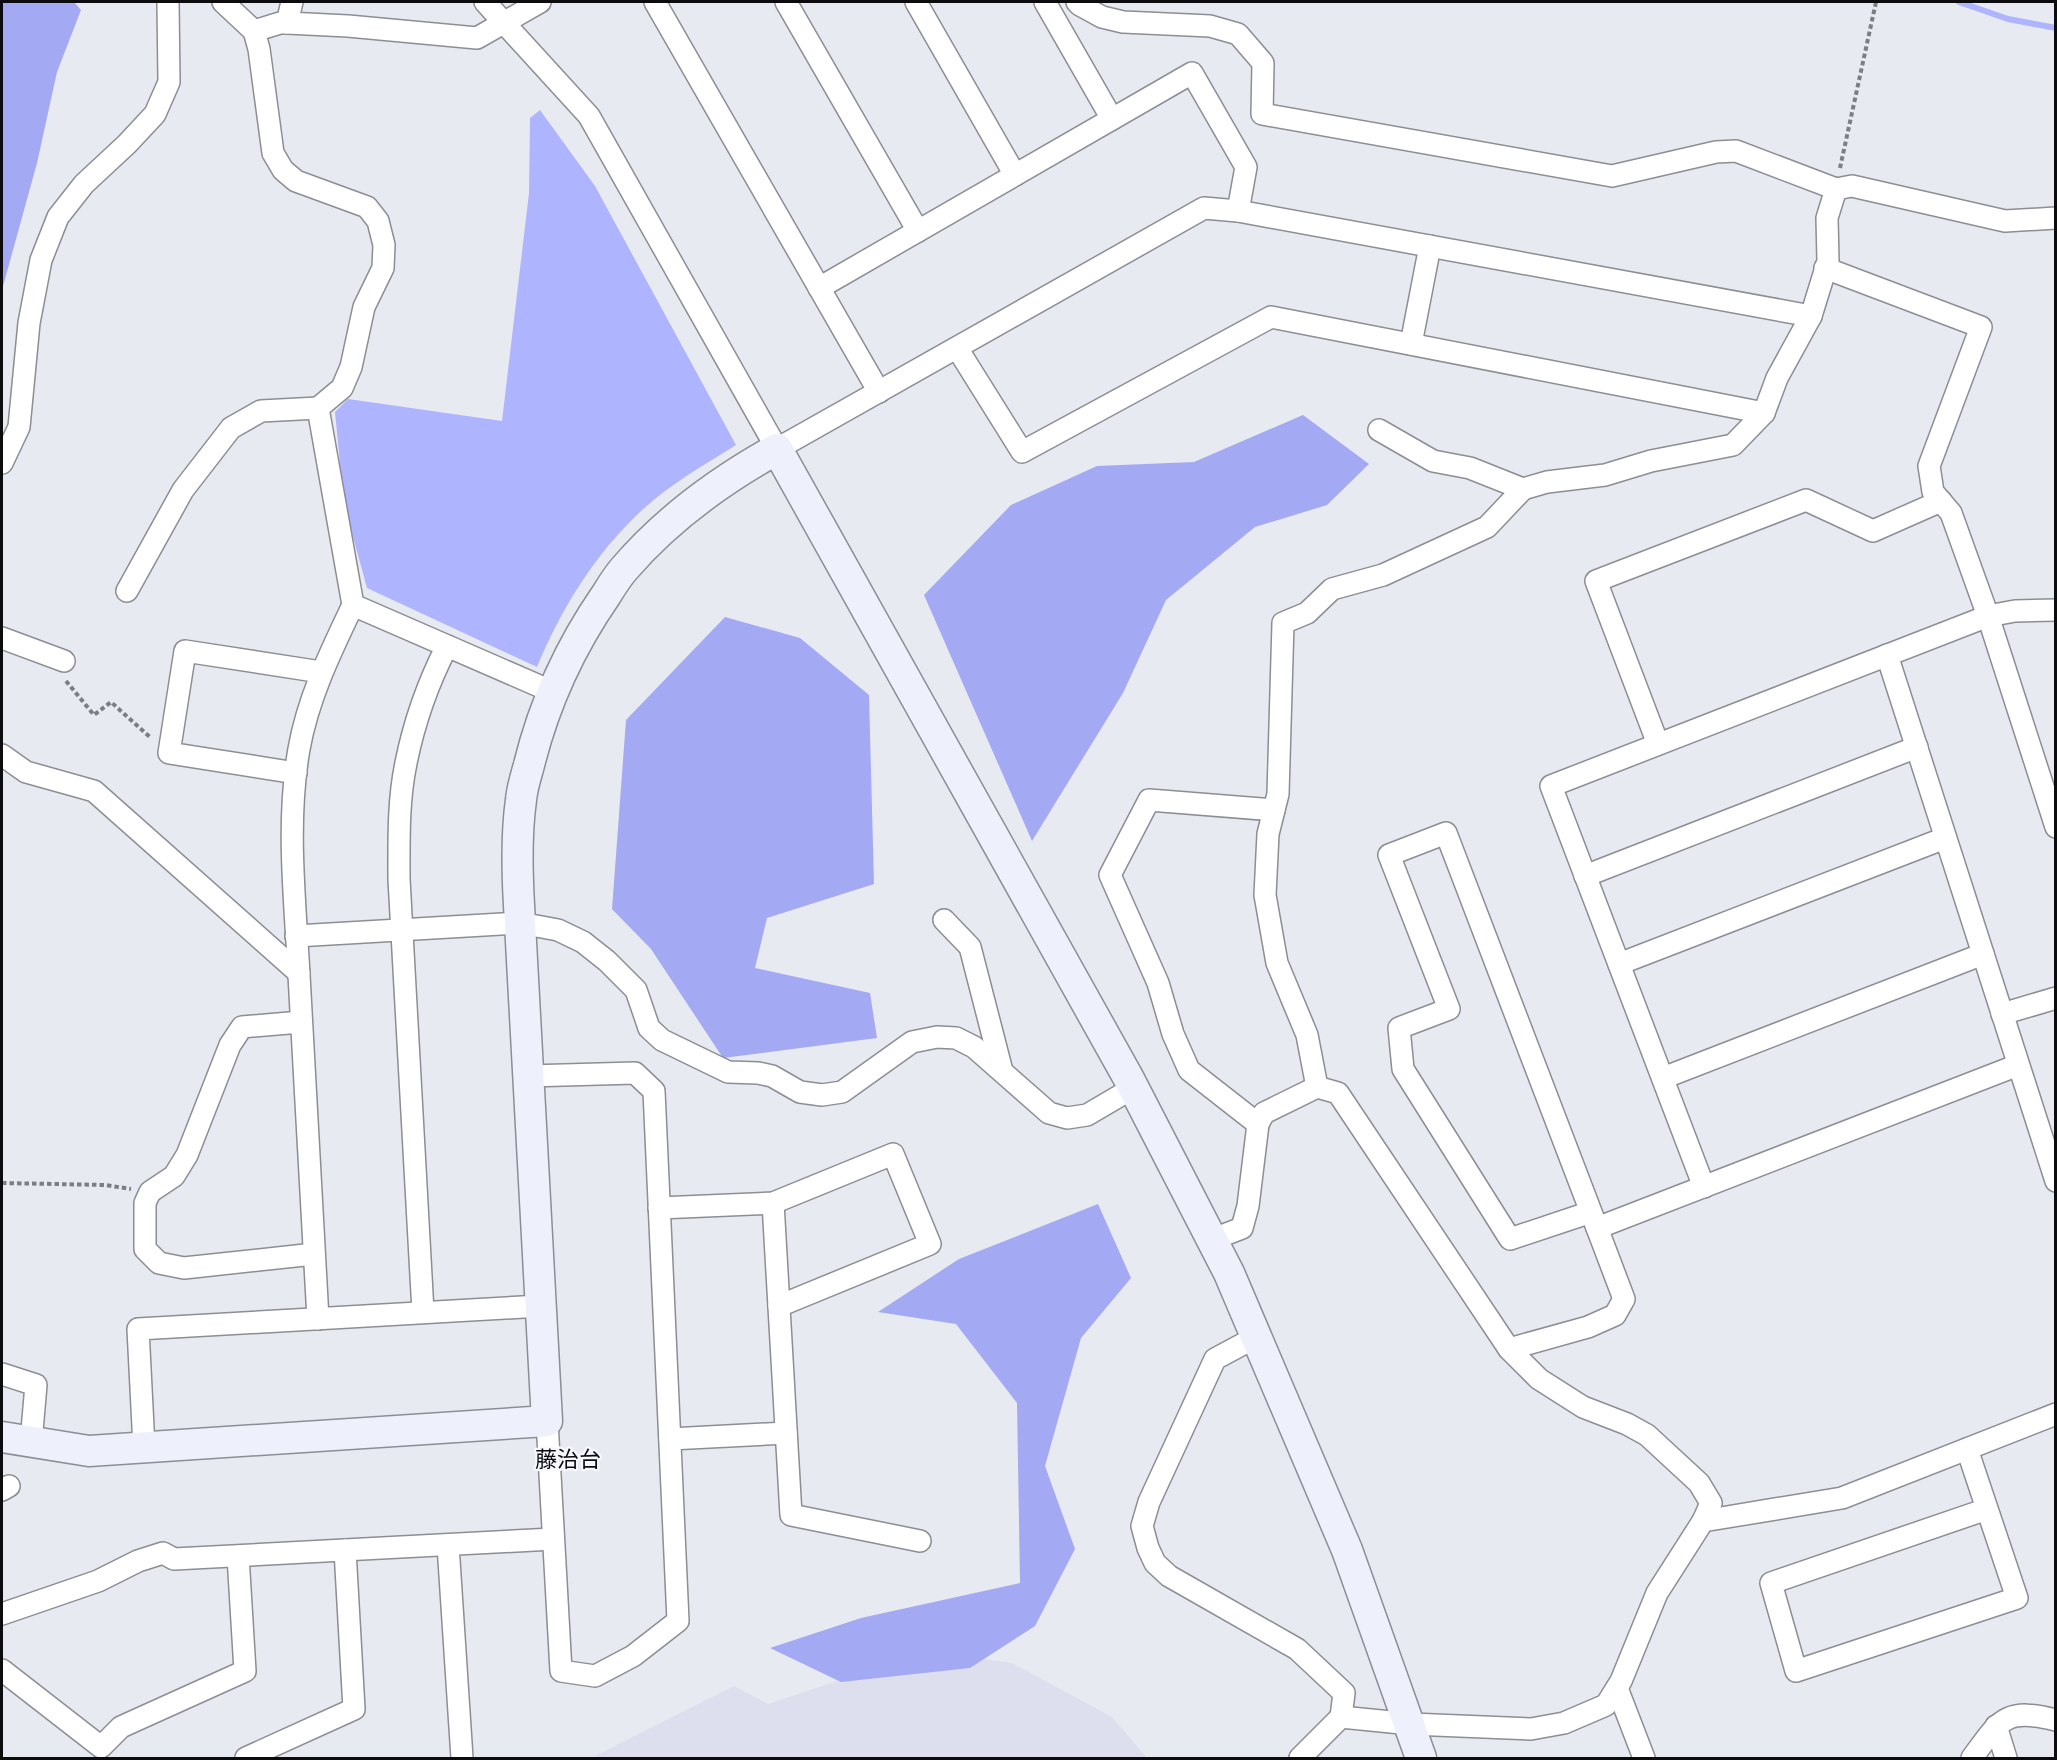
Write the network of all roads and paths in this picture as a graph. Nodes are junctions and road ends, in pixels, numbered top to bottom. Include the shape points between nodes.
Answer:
1 (168, 2) edge
2 (223, 2) edge
3 (292, 2) edge
4 (485, 2) edge
5 (540, 2) edge
6 (655, 2) edge
7 (786, 2) edge
8 (916, 2) edge
9 (1045, 2) edge
10 (1077, 2) edge
11 (1876, 2) edge
12 (504, 22) junction
13 (287, 23) junction
14 (254, 31) junction
15 (1112, 119) junction
16 (1015, 175) junction
17 (1836, 189) junction
18 (1238, 211) junction
19 (2055, 218) edge
20 (918, 231) junction
21 (1430, 246) junction
22 (1825, 268) junction
23 (819, 288) junction
24 (1811, 316) junction
25 (1411, 344) junction
26 (957, 348) junction
27 (879, 392) junction
28 (318, 408) junction
29 (1764, 413) junction
30 (1379, 430) dead end
31 (777, 448) junction
32 (2, 463) edge
33 (1523, 489) junction
34 (1941, 501) junction
35 (127, 591) dead end
36 (353, 605) junction
37 (2055, 610) edge
38 (1988, 616) junction
39 (2, 638) edge
40 (447, 646) junction
41 (1887, 655) junction
42 (64, 661) joint
43 (321, 672) junction
44 (553, 692) junction
45 (1658, 744) junction
46 (1917, 747) junction
47 (169, 753) junction
48 (2, 755) edge
49 (296, 773) junction
50 (1274, 810) junction
51 (2055, 827) edge
52 (1945, 838) junction
53 (1585, 876) junction
54 (944, 920) dead end
55 (520, 923) junction
56 (402, 930) junction
57 (296, 936) junction
58 (1983, 954) junction
59 (1619, 964) junction
60 (299, 973) junction
61 (2055, 998) edge
62 (2002, 1014) junction
63 (301, 1022) junction
64 (2018, 1065) junction
65 (1002, 1071) junction
66 (528, 1076) junction
67 (1663, 1078) junction
68 (1317, 1087) junction
69 (1133, 1088) junction
70 (1258, 1124) junction
71 (2055, 1181) edge
72 (2, 1183) edge
73 (1704, 1186) junction
74 (150, 1192) junction
75 (773, 1203) junction
76 (659, 1208) junction
77 (1594, 1220) junction
78 (1211, 1240) junction
79 (314, 1254) junction
80 (541, 1305) junction
81 (778, 1306) junction
82 (423, 1312) junction
83 (318, 1319) junction
84 (1256, 1337) junction
85 (1509, 1349) junction
86 (2, 1374) edge
87 (2055, 1414) edge
88 (547, 1421) junction
89 (786, 1433) junction
90 (2, 1437) edge
91 (670, 1439) junction
92 (31, 1442) junction
93 (144, 1448) junction
94 (1967, 1449) junction
95 (1987, 1509) junction
96 (1703, 1521) junction
97 (553, 1539) junction
98 (920, 1541) dead end
99 (448, 1545) junction
100 (345, 1550) junction
101 (238, 1556) junction
102 (2, 1614) edge
103 (2, 1670) edge
104 (1617, 1688) junction
105 (1341, 1717) junction
106 (2055, 1720) edge
107 (1411, 1724) junction
108 (1996, 1726) junction
109 (246, 1758) edge
110 (462, 1758) edge
111 (1300, 1758) edge
112 (1421, 1758) edge
113 (1644, 1758) edge
114 (1972, 1758) edge
115 (2006, 1758) edge

1 - 32 street via 169,82 155,114 84,184 58,217 41,260 29,323 19,427
2 - 14 street
3 - 13 street
4 - 12 street
5 - 12 street
6 - 23 street
7 - 20 street
8 - 16 street
9 - 15 street
10 - 17 street via 1123,22 1210,26 1238,34 1263,63 1262,114 1612,176 1736,151
11 - 17 path
12 - 13 street via 477,38
12 - 31 street via 589,116
13 - 14 street
14 - 28 street via 273,153 296,181 368,207 378,221 384,245 383,268 364,307 351,367 342,388
15 - 16 street
15 - 18 street via 1192,73 1246,167
16 - 20 street
17 - 19 street via 1852,186 2005,221
17 - 22 street via 1827,218
18 - 21 street
18 - 26 street via 1204,208
20 - 23 street
21 - 24 street
21 - 25 street
22 - 24 street
22 - 34 street via 1981,327 1929,466 1933,492
23 - 27 street
24 - 29 street via 1777,378
25 - 26 street via 1271,317 1022,452
25 - 29 street
26 - 27 street
27 - 31 street
28 - 35 street via 261,411 231,428 183,490
28 - 36 street
29 - 33 street via 1733,445 1651,461 1605,475
30 - 33 street via 1433,461 1470,468
31 - 44 street via 736,471 704,496 660,532 623,570 568,658
31 - 69 street
33 - 50 street via 1487,527 1383,575 1332,589 1307,613 1283,623 1278,794
34 - 38 street via 1951,513
34 - 45 street via 1873,531 1806,500 1596,581
36 - 40 street
36 - 43 street
37 - 38 street
38 - 41 street
38 - 51 street
39 - 42 street
40 - 44 street
40 - 56 street via 430,684 406,764 400,823
41 - 45 street
41 - 46 street
42 - 47 path via 60,673 94,715 111,702 151,738 155,761
43 - 47 street via 185,651
43 - 49 street via 299,748
44 - 55 street via 521,798 517,848
45 - 53 street via 1551,786
46 - 52 street
46 - 53 street
47 - 49 street
48 - 60 street via 26,772 94,791
49 - 57 street
50 - 68 street via 1268,834 1264,895 1277,963 1307,1035
50 - 70 street via 1149,800 1110,875 1158,983 1189,1070
52 - 58 street
52 - 59 street
53 - 59 street
54 - 65 street via 970,947
55 - 56 street
55 - 65 street via 558,930 583,942 636,990 649,1028 662,1040 728,1071 772,1076 800,1092 842,1092 912,1042 937,1036 956,1038 974,1047
55 - 66 street
56 - 57 street
56 - 82 street
57 - 60 street
58 - 62 street
58 - 67 street
59 - 67 street
60 - 63 street
61 - 62 street
62 - 64 street
63 - 74 street via 242,1028 230,1045 187,1155 174,1176
63 - 79 street
64 - 71 street
64 - 73 street
65 - 69 street via 1048,1113 1067,1118 1087,1115
66 - 76 street via 635,1073 654,1090
66 - 80 street
67 - 73 street
68 - 70 street via 1264,1113
68 - 85 street via 1338,1093
69 - 78 street
70 - 78 street via 1242,1228
72 - 74 path via 105,1185
73 - 77 street
74 - 79 street via 145,1203 145,1249 159,1263 184,1268
75 - 76 street
75 - 81 street
75 - 81 street via 893,1154 930,1244
76 - 91 street
77 - 77 street via 1446,833 1389,855 1449,1009 1399,1028 1403,1069 1510,1239
77 - 85 street via 1624,1299 1615,1315 1588,1327
78 - 84 street
79 - 83 street
80 - 82 street
80 - 88 street
81 - 89 street
82 - 83 street
83 - 93 street via 138,1329
84 - 105 street via 1215,1359 1149,1502 1142,1526 1155,1563 1169,1576 1297,1649 1344,1693
84 - 107 street via 1347,1550
85 - 96 street via 1539,1379 1583,1407 1647,1434 1699,1483 1711,1503
86 - 92 street via 36,1385
87 - 94 street
88 - 93 street
88 - 97 street
89 - 91 street
89 - 98 street via 791,1515
90 - 92 street
91 - 97 street via 678,1621 633,1656 595,1676 561,1671
92 - 93 street via 89,1451
94 - 95 street
94 - 96 street via 1842,1498
95 - 95 street via 2017,1598 1796,1671 1771,1583
96 - 104 street via 1657,1593
97 - 99 street
99 - 100 street
99 - 110 street
100 - 101 street
100 - 109 street via 354,1709
101 - 102 street via 174,1559 162,1553 98,1581
101 - 103 street via 245,1671 121,1727 101,1747
104 - 107 street via 1606,1705 1564,1723 1542,1727
104 - 113 street
105 - 107 street
105 - 111 street
106 - 108 street via 2017,1714
107 - 112 street
108 - 114 street
108 - 115 street

